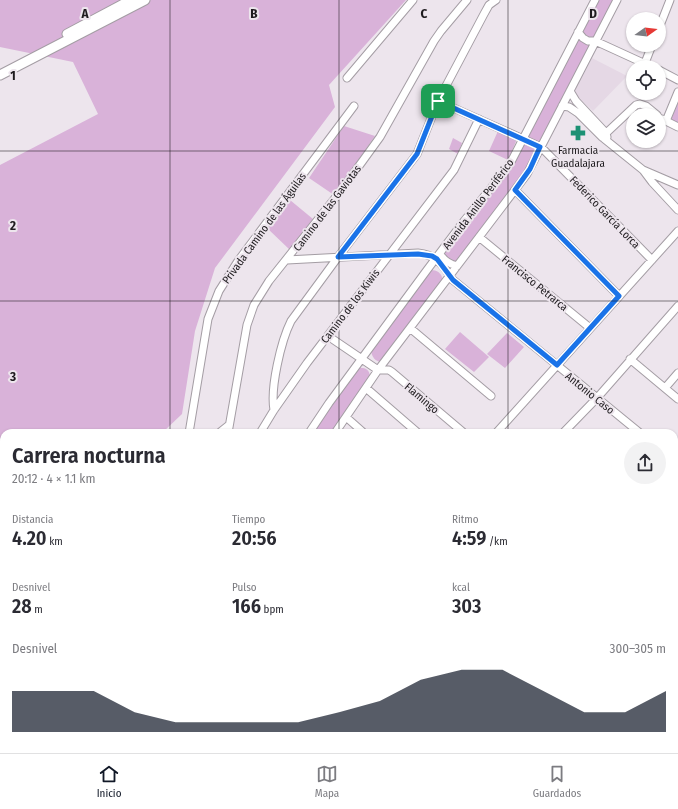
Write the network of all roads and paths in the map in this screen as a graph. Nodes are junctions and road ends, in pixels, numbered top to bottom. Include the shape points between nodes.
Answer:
1 (131, 0) edge
2 (145, 0) edge
3 (413, 0) edge
4 (467, 0) edge
5 (496, 0) edge
6 (595, 0) edge
7 (616, 0) edge
8 (670, 0) edge
9 (665, 12) edge
10 (578, 32) junction
11 (573, 41) junction
12 (595, 41) junction
13 (591, 49) junction
14 (637, 60) edge
15 (0, 68) edge
16 (666, 74) edge
17 (0, 75) edge
18 (347, 78) dead end
19 (678, 80) edge
20 (570, 91) junction
21 (678, 92) edge
22 (438, 101) junction
23 (354, 106) dead end
24 (562, 106) junction
25 (635, 108) edge
26 (648, 108) edge
27 (626, 116) edge
28 (479, 119) junction
29 (666, 122) joint
30 (678, 127) edge
31 (604, 135) junction
32 (523, 139) junction
33 (541, 147) junction
34 (643, 170) junction
35 (670, 182) junction
36 (678, 185) edge
37 (515, 190) junction
38 (663, 194) junction
39 (678, 210) edge
40 (678, 231) edge
41 (479, 237) junction
42 (389, 255) junction
43 (338, 257) junction
44 (439, 257) junction
45 (287, 260) junction
46 (652, 260) junction
47 (430, 266) junction
48 (457, 266) junction
49 (448, 277) junction
50 (619, 296) junction
51 (678, 306) edge
52 (410, 328) junction
53 (590, 328) junction
54 (328, 336) junction
55 (368, 352) junction
56 (630, 359) junction
57 (360, 361) junction
58 (557, 365) junction
59 (380, 367) junction
60 (678, 374) edge
61 (374, 376) junction
62 (366, 388) junction
63 (665, 388) junction
64 (491, 396) dead end
65 (597, 398) junction
66 (678, 398) edge
67 (274, 410) junction
68 (346, 417) junction
69 (229, 425) junction
70 (190, 429) edge
71 (224, 429) edge
72 (228, 429) edge
73 (262, 429) edge
74 (311, 429) edge
75 (338, 429) edge
76 (360, 429) edge
77 (413, 429) edge
78 (459, 429) edge
79 (500, 429) edge
80 (567, 429) edge
81 (635, 429) edge

1 - 15 main road
2 - 17 main road
3 - 18 street
4 - 45 street, Camino de las Gaviotas via 434,41 380,137
5 - 22 street via 484,14
6 - 10 street, Avenida Anillo Periférico
7 - 12 street, Avenida Anillo Periférico
8 - 9 street
10 - 11 street, Avenida Anillo Periférico
10 - 12 street via 588,41
11 - 13 street via 581,41
11 - 32 street, Avenida Anillo Periférico
12 - 13 street, Avenida Anillo Periférico
12 - 14 street
13 - 20 street, Avenida Anillo Periférico
16 - 19 street
20 - 24 street, Avenida Anillo Periférico
20 - 31 street
21 - 29 street
22 - 28 street
22 - 43 street via 417,154
23 - 70 street, Privada Camino de las Águilas via 238,261 220,292 207,324
24 - 31 street via 578,112
24 - 33 street, Avenida Anillo Periférico
25 - 26 street via 640,104
27 - 31 street
28 - 32 street
28 - 42 street, Camino de los Kiwis via 454,170
29 - 30 street
31 - 34 street
32 - 33 street
32 - 44 street, Avenida Anillo Periférico via 504,172 464,221
33 - 37 street, Avenida Anillo Periférico
33 - 46 street, Federico García Lorca
34 - 35 street
34 - 38 street
35 - 36 street
35 - 38 street
37 - 41 street, Avenida Anillo Periférico
37 - 50 street
38 - 39 street
40 - 46 street
41 - 48 street, Avenida Anillo Periférico
41 - 53 street, Francisco Petrarca
42 - 43 street
42 - 44 street via 427,254
42 - 54 street, Camino de los Kiwis
43 - 45 street
43 - 67 street via 290,321 274,385
44 - 47 street, Avenida Anillo Periférico
44 - 48 street
44 - 49 street
45 - 69 street, Camino de las Gaviotas via 269,281 250,313
46 - 50 street
47 - 49 street via 441,270
47 - 55 street, Avenida Anillo Periférico
48 - 49 street, Avenida Anillo Periférico
49 - 52 street, Avenida Anillo Periférico
49 - 58 street, Antonio Caso
50 - 53 street
51 - 56 street
52 - 59 street, Avenida Anillo Periférico
52 - 64 street
53 - 58 street
54 - 57 street
54 - 67 street, Camino de los Kiwis
55 - 57 street, Avenida Anillo Periférico
55 - 59 street via 372,361
56 - 63 street
56 - 65 street
57 - 59 street
57 - 61 street via 369,367
57 - 74 street, Avenida Anillo Periférico
58 - 65 street, Antonio Caso
58 - 79 street
59 - 61 street, Avenida Anillo Periférico
59 - 78 street, Flamingo via 392,372
60 - 63 street
61 - 62 street, Avenida Anillo Periférico
62 - 68 street, Avenida Anillo Periférico
62 - 77 street
63 - 66 street
65 - 80 street
65 - 81 street, Antonio Caso
67 - 73 street, Camino de los Kiwis
68 - 75 street, Avenida Anillo Periférico
68 - 76 street
69 - 71 street
69 - 72 street, Camino de las Gaviotas

